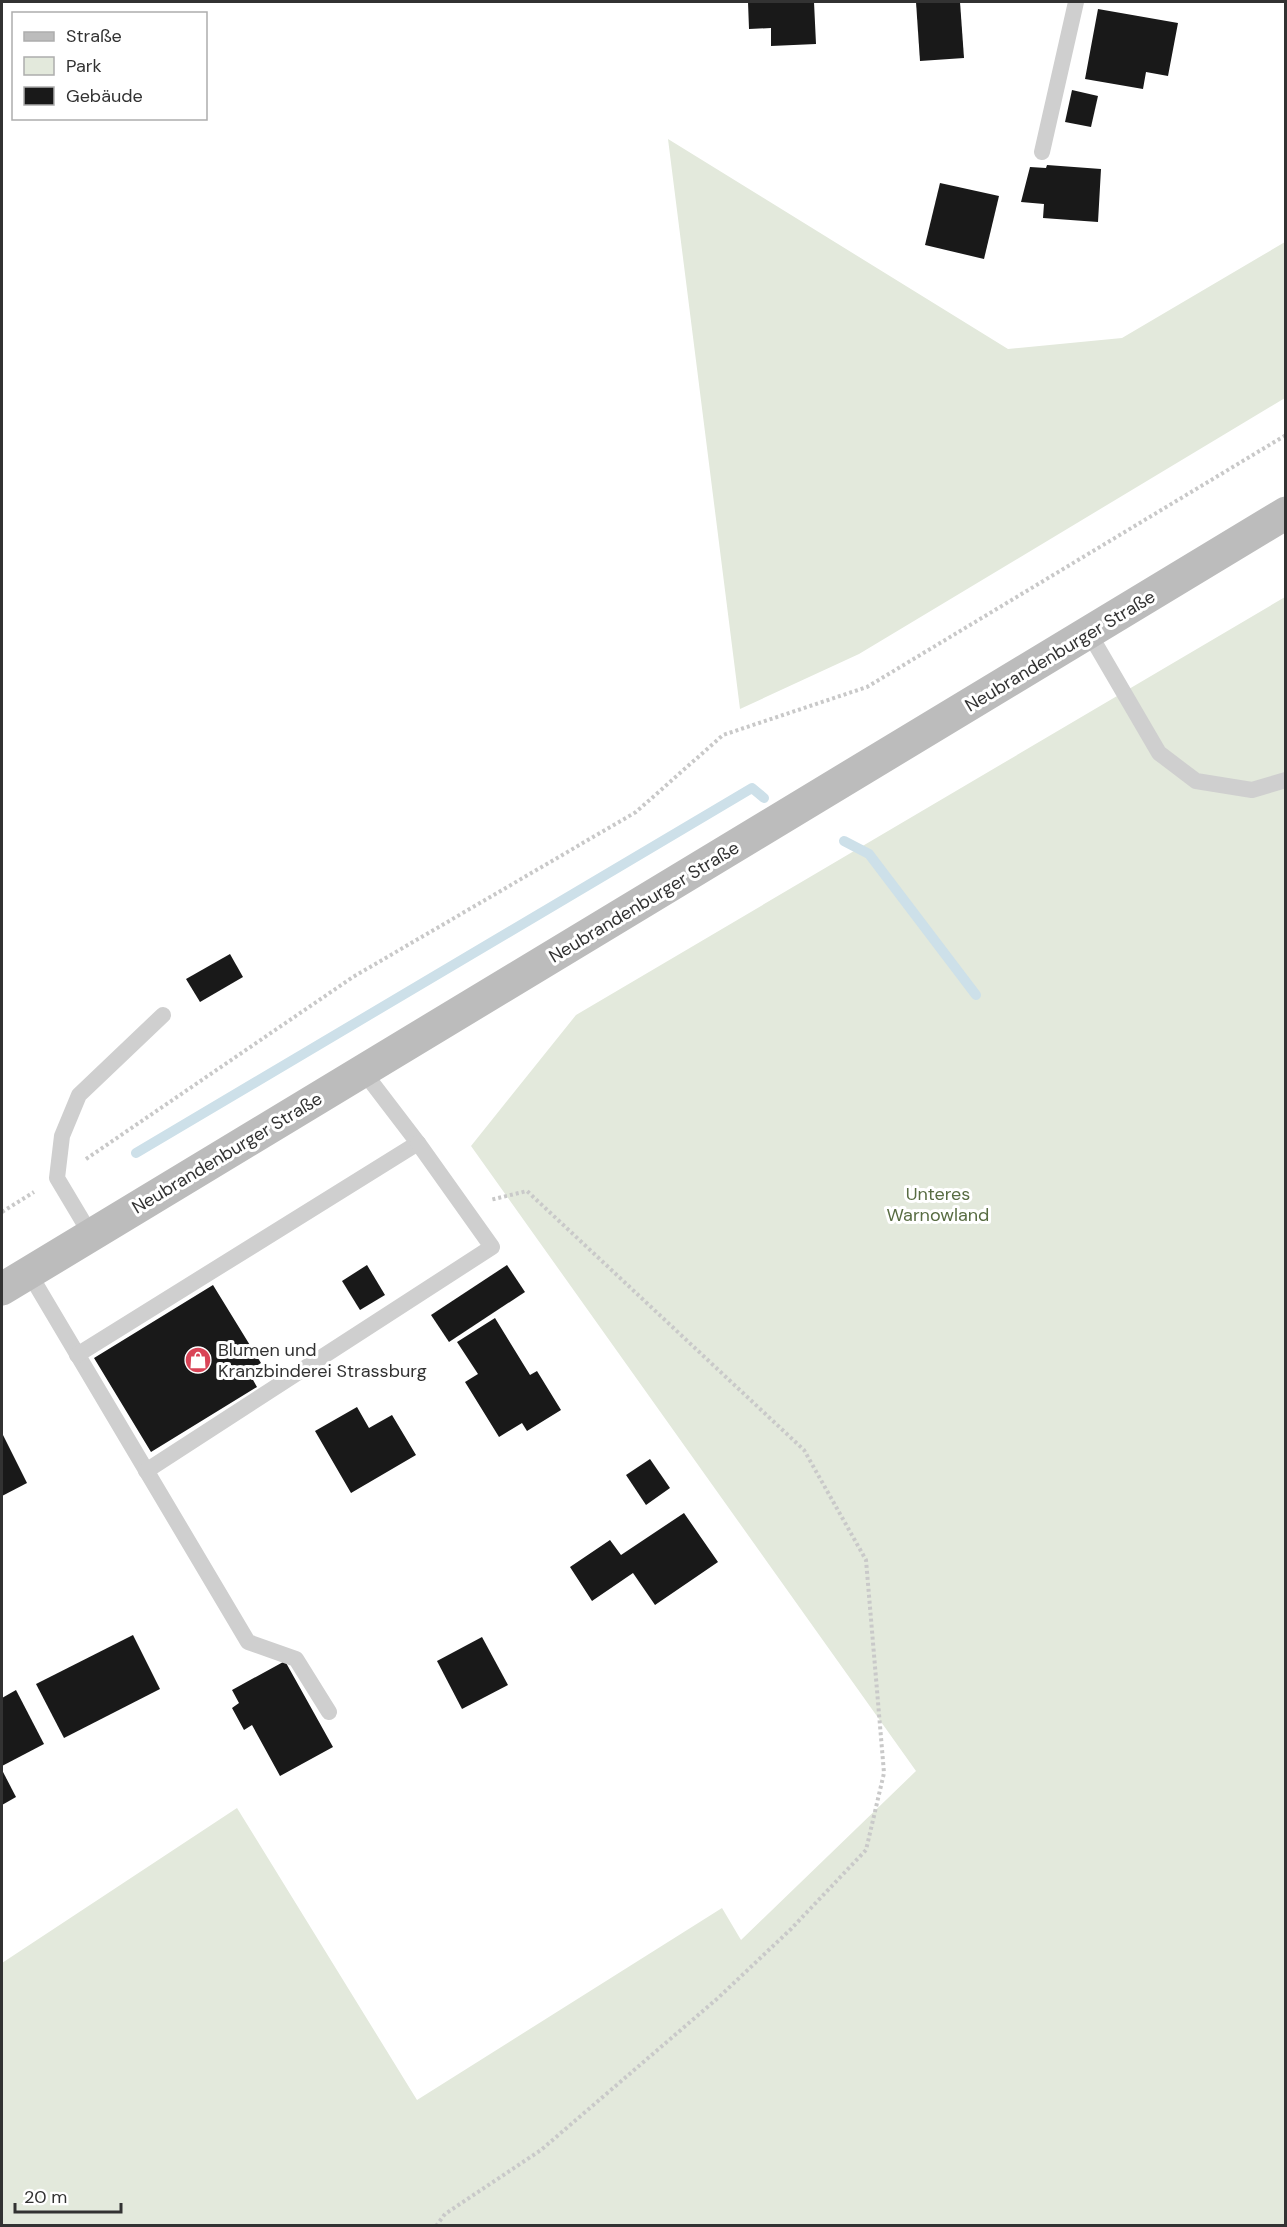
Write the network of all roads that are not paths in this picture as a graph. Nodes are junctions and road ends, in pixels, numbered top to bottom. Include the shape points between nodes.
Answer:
1 (1076, 2) edge
2 (1042, 152) dead end
3 (1286, 513) edge
4 (1089, 633) junction
5 (1286, 780) edge
6 (164, 1015) dead end
7 (363, 1071) junction
8 (418, 1143) junction
9 (91, 1235) junction
10 (15, 1281) edge
11 (77, 1355) junction
12 (147, 1471) junction
13 (329, 1712) dead end

1 - 2 lane
3 - 4 main road, Neubrandenburger Straße
4 - 5 lane via 1159,753 1196,781 1252,790
4 - 7 main road, Neubrandenburger Straße
6 - 9 lane via 79,1095 62,1136 57,1178
7 - 8 lane
7 - 9 main road, Neubrandenburger Straße
8 - 11 lane
8 - 12 lane via 492,1247
9 - 10 main road, Neubrandenburger Straße
10 - 11 lane
11 - 12 lane
12 - 13 lane via 248,1642 296,1659

